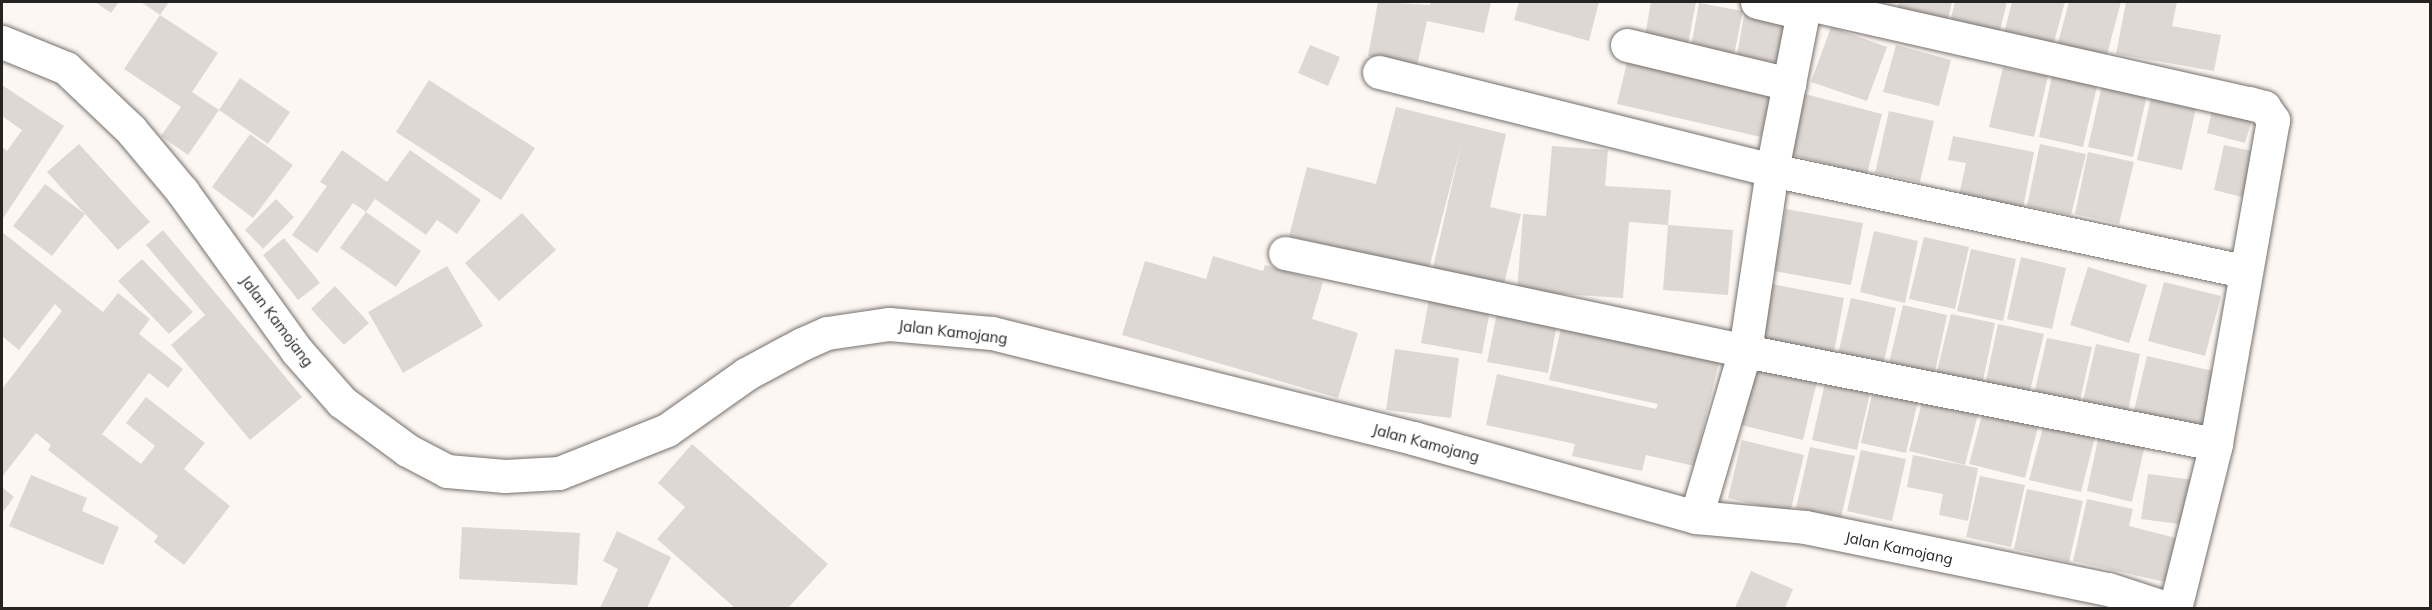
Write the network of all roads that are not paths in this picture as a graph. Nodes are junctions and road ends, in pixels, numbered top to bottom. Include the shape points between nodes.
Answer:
1 (1757, 2) edge
2 (1804, 6) edge
3 (2, 42) edge
4 (1627, 45) dead end
5 (1379, 72) dead end
6 (1789, 84) junction
7 (1772, 170) junction
8 (1285, 253) dead end
9 (2244, 271) junction
10 (1745, 351) junction
11 (2216, 444) junction
12 (1696, 517) junction
13 (2166, 609) edge
14 (2175, 609) edge

1 - 2 street
2 - 6 street
2 - 9 street via 2264,107 2273,120
3 - 12 street, Jalan Kamojang via 66,68 131,130 182,191 297,351 342,402 407,450 447,471 505,476 559,473 667,430 747,374 802,344 827,333 889,324 992,333 1413,438
4 - 6 street
5 - 7 street
6 - 7 street
7 - 9 street
7 - 10 street
8 - 10 street
9 - 11 street
10 - 11 street
10 - 12 street
11 - 14 street
12 - 13 street, Jalan Kamojang via 1805,527 2108,589

